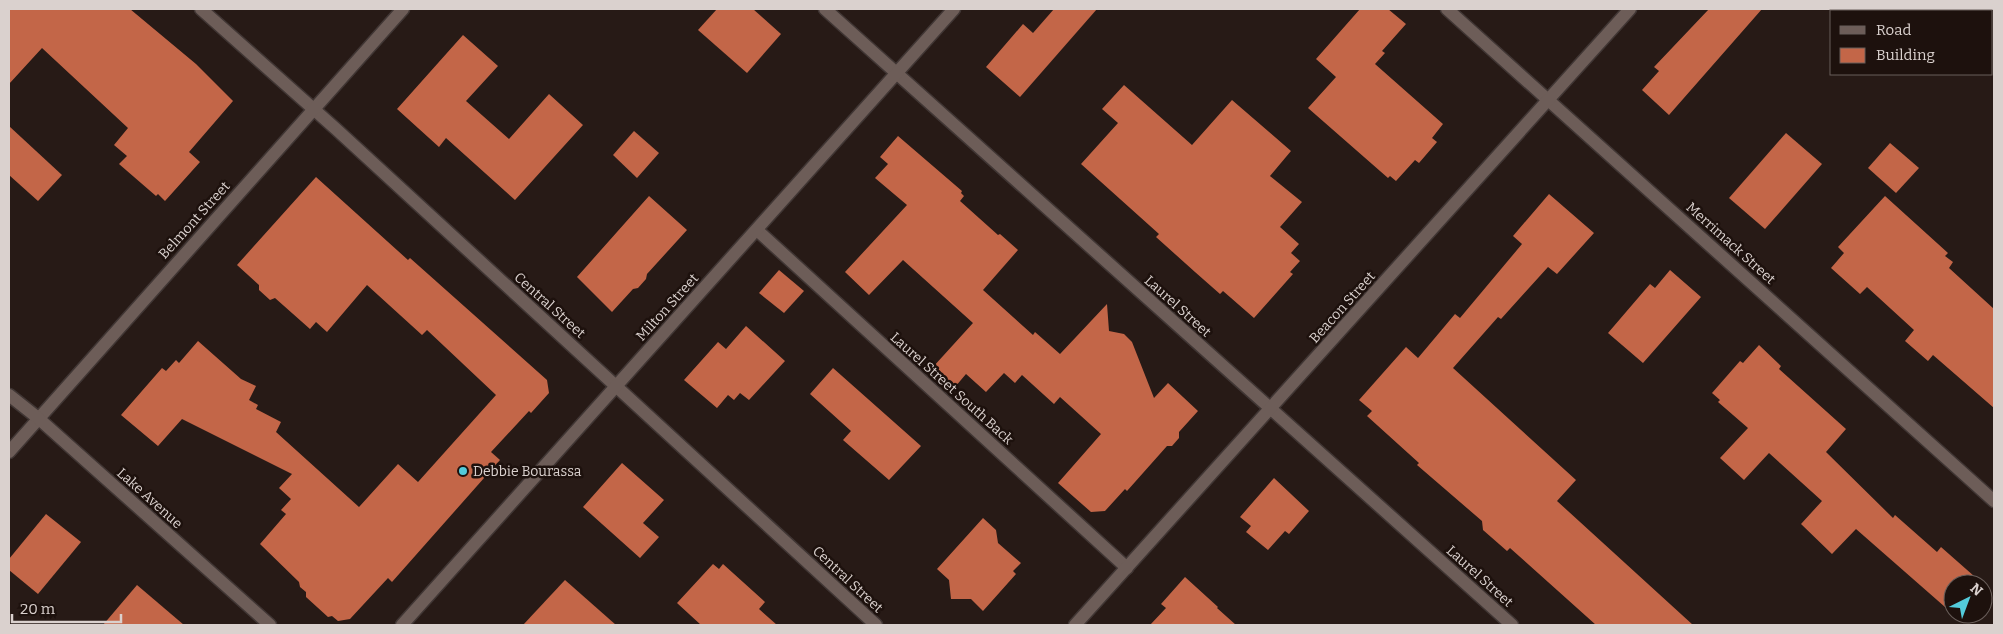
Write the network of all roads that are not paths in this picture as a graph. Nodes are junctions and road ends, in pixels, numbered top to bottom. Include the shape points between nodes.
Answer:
1 (201, 9) edge
2 (403, 9) edge
3 (825, 9) edge
4 (954, 9) edge
5 (1447, 9) edge
6 (1630, 9) edge
7 (895, 72) junction
8 (1549, 100) junction
9 (313, 108) junction
10 (757, 230) junction
11 (616, 385) junction
12 (9, 395) edge
13 (1270, 408) junction
14 (38, 418) junction
15 (9, 452) edge
16 (1994, 501) edge
17 (1127, 568) junction
18 (270, 625) edge
19 (402, 625) edge
20 (876, 625) edge
21 (1075, 625) edge
22 (1512, 625) edge

1 - 9 street, Central Street
2 - 9 street, Belmont Street
3 - 7 street, Laurel Street
4 - 7 street, Milton Street
5 - 8 street, Merrimack Street
6 - 8 street, Beacon Street
7 - 10 street, Milton Street
7 - 13 street, Laurel Street
8 - 13 street, Beacon Street
8 - 16 street, Merrimack Street
9 - 11 street, Central Street
9 - 14 street, Belmont Street
10 - 11 street, Milton Street
10 - 17 street, Laurel Street South Back
11 - 19 street, Milton Street
11 - 20 street, Central Street
12 - 14 street, Lake Avenue
13 - 17 street, Beacon Street
13 - 22 street, Laurel Street
14 - 15 street, Belmont Street
14 - 18 street, Lake Avenue
17 - 21 street, Beacon Street

